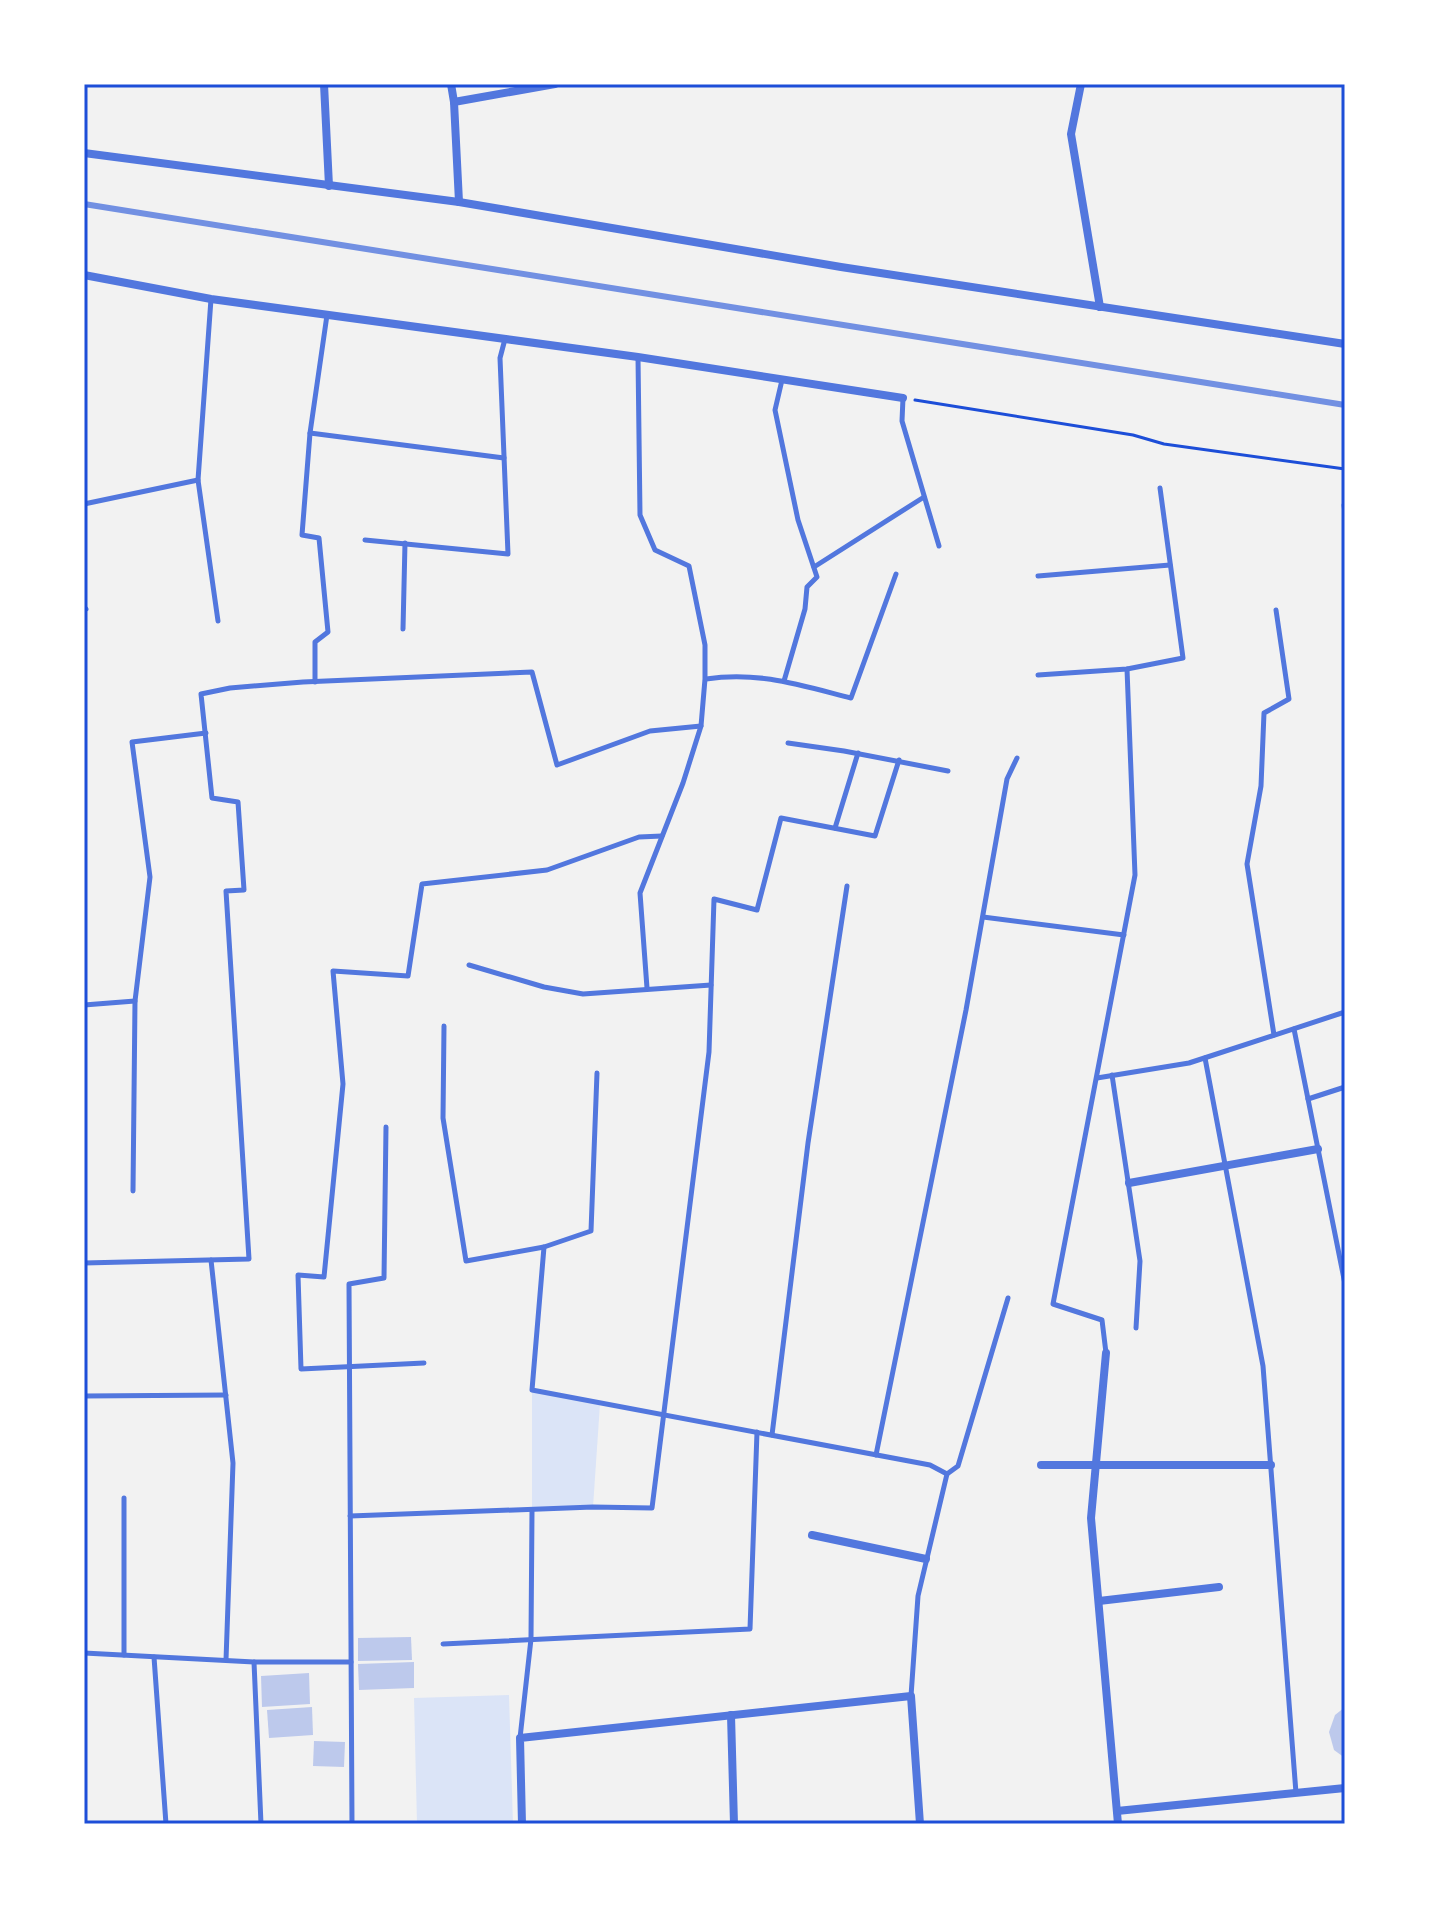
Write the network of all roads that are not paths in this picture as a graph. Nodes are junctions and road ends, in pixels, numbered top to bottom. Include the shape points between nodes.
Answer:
1 (324, 84) edge
2 (451, 84) edge
3 (555, 84) edge
4 (1081, 84) edge
5 (454, 102) junction
6 (84, 153) edge
7 (329, 186) junction
8 (459, 202) junction
9 (84, 275) edge
10 (211, 299) junction
11 (1100, 307) junction
12 (327, 315) junction
13 (505, 339) junction
14 (1345, 344) edge
15 (638, 357) junction
16 (782, 379) junction
17 (903, 398) joint
18 (310, 433) junction
19 (504, 458) junction
20 (198, 480) junction
21 (1160, 488) dead end
22 (924, 497) junction
23 (84, 504) edge
24 (1344, 505) edge
25 (1345, 513) edge
26 (365, 540) dead end
27 (405, 543) junction
28 (939, 546) dead end
29 (1170, 565) junction
30 (814, 567) junction
31 (896, 574) dead end
32 (1038, 576) dead end
33 (1276, 610) dead end
34 (218, 621) dead end
35 (403, 629) dead end
36 (1127, 669) junction
37 (1038, 675) dead end
38 (705, 679) junction
39 (784, 681) junction
40 (315, 682) junction
41 (701, 726) junction
42 (206, 733) junction
43 (788, 743) dead end
44 (858, 753) junction
45 (1017, 758) dead end
46 (899, 760) junction
47 (948, 771) dead end
48 (835, 828) junction
49 (662, 836) junction
50 (847, 886) dead end
51 (983, 917) junction
52 (1124, 935) junction
53 (469, 965) dead end
54 (711, 985) junction
55 (647, 988) junction
56 (135, 1001) junction
57 (84, 1005) edge
58 (1345, 1012) edge
59 (444, 1026) dead end
60 (1294, 1029) junction
61 (1274, 1035) junction
62 (1205, 1058) junction
63 (597, 1073) dead end
64 (1112, 1075) junction
65 (1097, 1078) junction
66 (1345, 1087) edge
67 (1308, 1099) junction
68 (386, 1127) dead end
69 (1318, 1149) junction
70 (1225, 1165) junction
71 (1129, 1183) junction
72 (133, 1191) dead end
73 (544, 1247) junction
74 (211, 1260) junction
75 (84, 1263) edge
76 (1345, 1284) edge
77 (1008, 1298) dead end
78 (1136, 1328) dead end
79 (1106, 1353) joint
80 (424, 1363) dead end
81 (349, 1366) junction
82 (226, 1395) junction
83 (84, 1396) edge
84 (665, 1415) junction
85 (757, 1432) junction
86 (772, 1435) junction
87 (876, 1455) junction
88 (1041, 1465) dead end
89 (1271, 1465) junction
90 (1096, 1466) junction
91 (947, 1474) junction
92 (124, 1498) dead end
93 (532, 1511) junction
94 (350, 1516) junction
95 (812, 1535) dead end
96 (926, 1559) junction
97 (1219, 1587) dead end
98 (1099, 1601) junction
99 (531, 1639) junction
100 (443, 1644) dead end
101 (84, 1653) edge
102 (124, 1655) junction
103 (154, 1657) junction
104 (226, 1660) junction
105 (254, 1662) junction
106 (351, 1662) junction
107 (911, 1696) junction
108 (731, 1715) junction
109 (520, 1738) junction
110 (1345, 1788) edge
111 (1296, 1793) junction
112 (1117, 1811) junction
113 (166, 1824) edge
114 (261, 1824) edge
115 (352, 1824) edge
116 (522, 1824) edge
117 (734, 1824) edge
118 (920, 1824) edge
119 (1118, 1824) edge

1 - 7 street
2 - 5 street
3 - 5 street
4 - 11 street via 1071,134
5 - 8 street
6 - 7 street
7 - 8 street
8 - 11 street
9 - 10 street
10 - 12 street
10 - 20 lane
11 - 14 street
12 - 13 street
12 - 18 lane
13 - 15 street
13 - 19 lane via 500,358
15 - 16 street
15 - 38 lane via 640,515 655,550 689,566 705,645
16 - 17 street
16 - 30 lane via 775,410 798,520
17 - 22 lane via 902,421
18 - 19 lane
18 - 40 lane via 302,535 319,538 328,632 315,642
19 - 27 lane via 508,554
20 - 23 lane
20 - 34 lane
21 - 29 lane
22 - 28 lane
22 - 30 lane
24 - 25 lane
26 - 27 lane
27 - 35 lane
29 - 32 lane
29 - 36 lane via 1183,658
30 - 39 lane via 817,577 807,587
31 - 39 lane via 851,698
33 - 61 lane via 1289,699 1264,713 1261,786 1247,864
36 - 37 lane
36 - 52 lane via 1135,875
38 - 39 lane via 736,675
38 - 41 lane
40 - 41 lane via 532,672 557,765 650,731
40 - 42 lane via 201,694
41 - 49 lane
42 - 56 lane via 132,742 150,877
42 - 74 lane via 212,798 238,802 244,890 226,891 249,1259
43 - 44 lane
44 - 46 lane
44 - 48 lane
45 - 51 lane via 1007,779
46 - 47 lane
46 - 48 lane via 875,836
48 - 54 lane via 781,818 757,910 714,899
49 - 55 lane via 640,893
49 - 81 lane via 639,837 547,870 422,884 408,976 333,971 343,1084 324,1277 298,1275 301,1369
50 - 86 lane
51 - 52 lane
51 - 87 lane
52 - 65 lane
53 - 55 lane via 583,994
54 - 55 lane
54 - 84 lane via 709,1052
56 - 57 lane
56 - 72 lane
58 - 60 lane
59 - 73 lane via 443,1118 466,1261
60 - 61 lane
60 - 67 lane
61 - 62 lane
62 - 64 lane
62 - 70 lane
63 - 73 lane via 591,1231
64 - 65 lane
64 - 71 lane
65 - 79 lane via 1053,1304 1102,1320
66 - 67 lane
67 - 69 lane
68 - 81 lane via 384,1278 349,1284
69 - 70 street
69 - 76 lane
70 - 71 street
70 - 89 lane via 1263,1366
71 - 78 lane via 1140,1261
73 - 84 lane via 532,1390
74 - 75 lane
74 - 82 lane
77 - 91 lane via 958,1466
79 - 90 street
80 - 81 lane
81 - 94 lane
82 - 83 lane
82 - 104 lane via 233,1463
84 - 85 lane
84 - 93 lane via 652,1508
85 - 86 lane
85 - 99 lane via 750,1629
86 - 87 lane
87 - 91 lane via 930,1465
88 - 90 street
89 - 90 street
89 - 111 lane
90 - 98 street via 1091,1518
91 - 96 lane
92 - 102 lane
93 - 94 lane
93 - 99 lane
94 - 106 lane
95 - 96 street
96 - 107 lane
97 - 98 street
98 - 112 street
99 - 100 lane
99 - 109 lane
101 - 102 lane
102 - 103 lane
103 - 104 lane
103 - 113 lane
104 - 105 lane
105 - 106 lane
105 - 114 lane
106 - 115 lane
107 - 108 street
107 - 118 street
108 - 109 street
108 - 117 street
109 - 116 street
110 - 111 street
111 - 112 street
112 - 119 street

